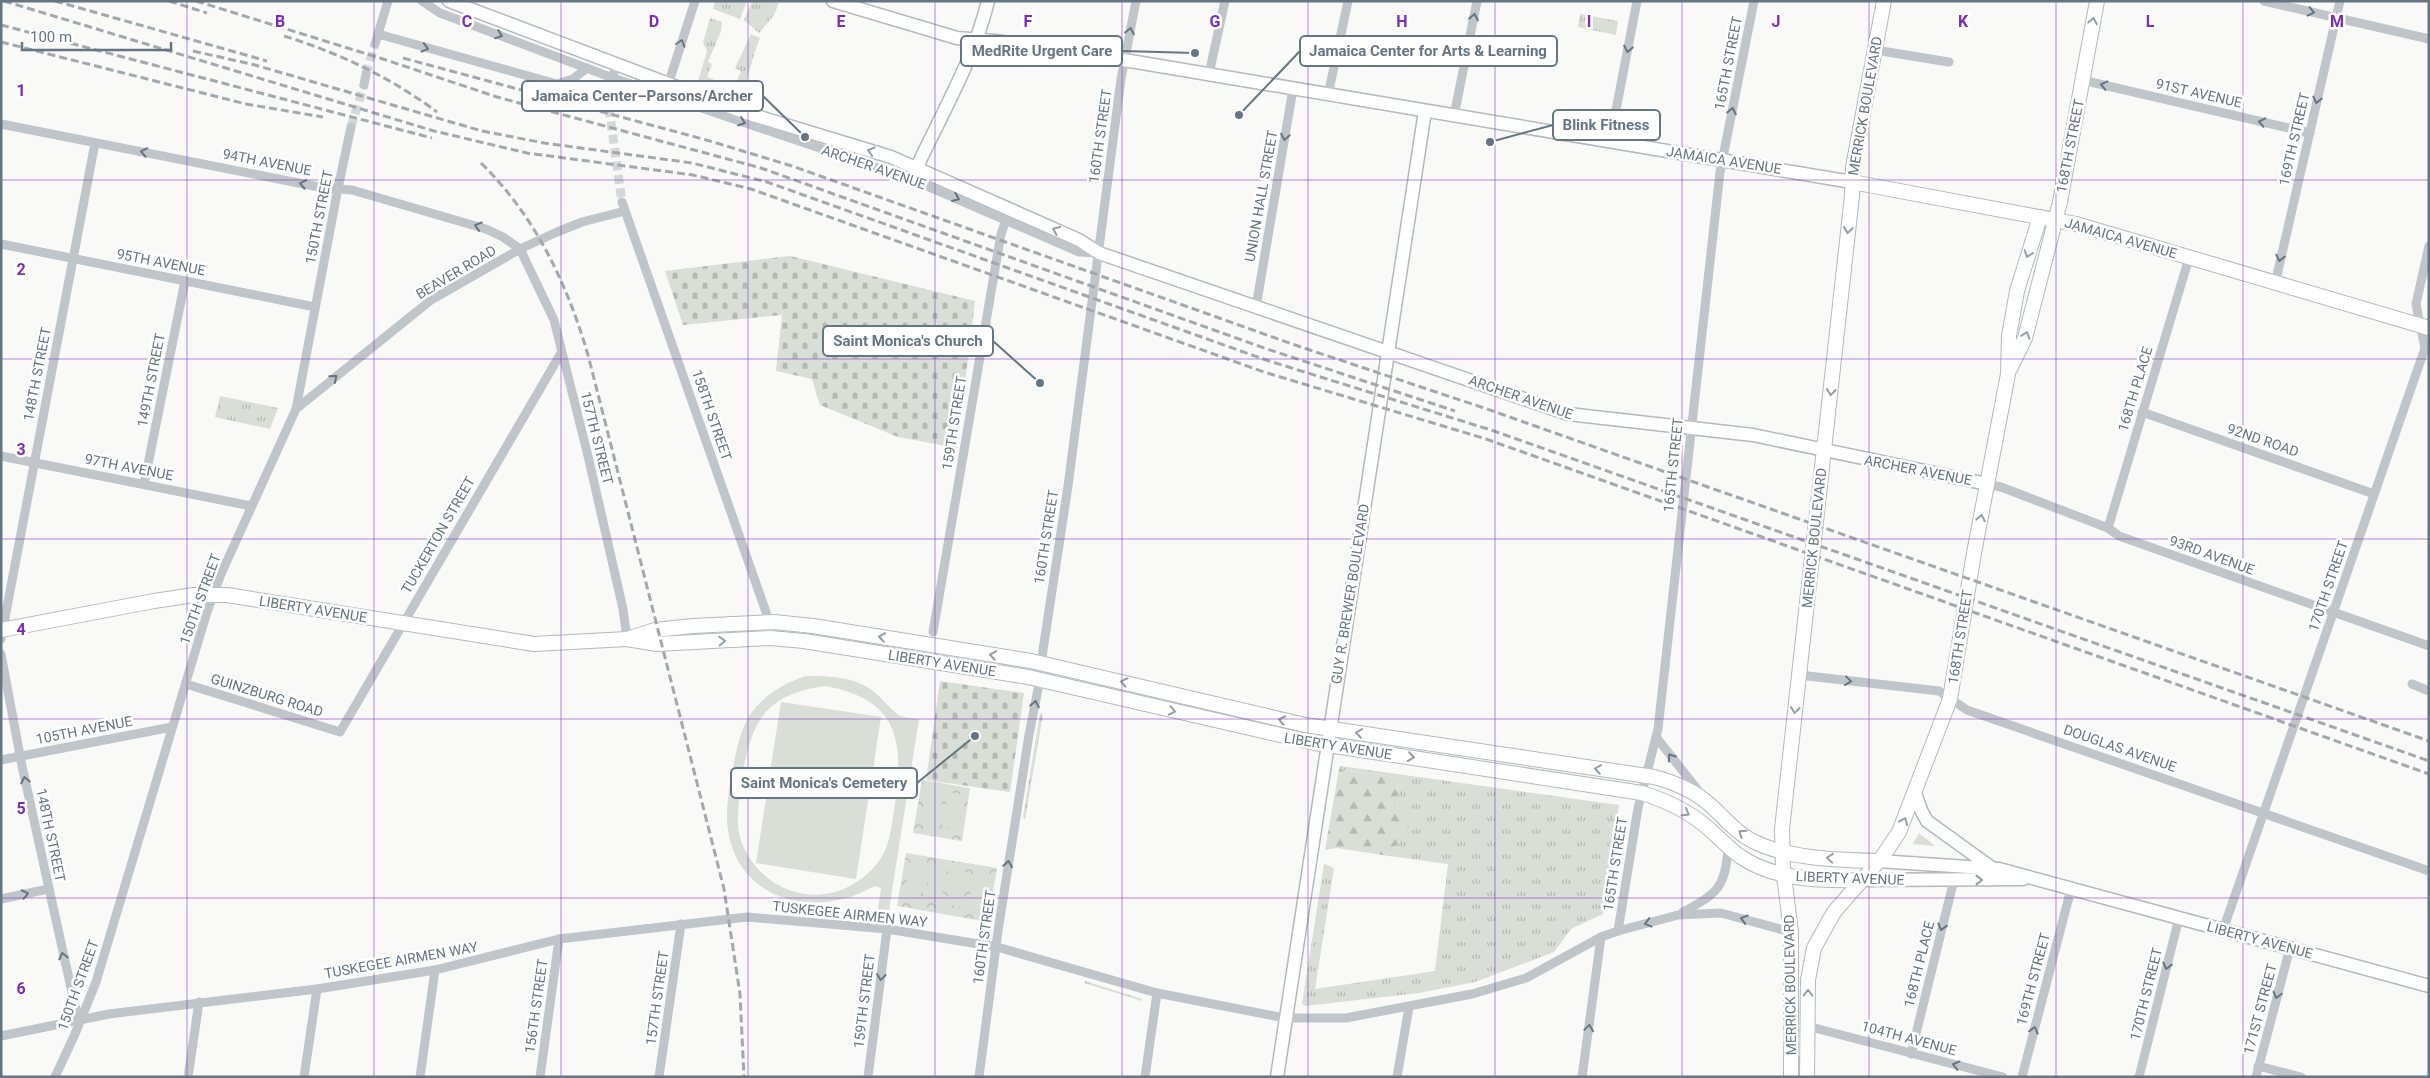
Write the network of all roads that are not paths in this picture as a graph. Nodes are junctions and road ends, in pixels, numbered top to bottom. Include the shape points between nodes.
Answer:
1 (388, 1) edge
2 (422, 1) edge
3 (449, 1) edge
4 (695, 1) edge
5 (834, 1) edge
6 (988, 1) edge
7 (1136, 1) edge
8 (1225, 1) edge
9 (1348, 1) edge
10 (1478, 1) edge
11 (1637, 1) edge
12 (1754, 1) edge
13 (1884, 1) edge
14 (2097, 1) edge
15 (2264, 1) edge
16 (2340, 1) edge
17 (2336, 18) junction
18 (976, 39) junction
19 (2429, 39) edge
20 (1875, 50) junction
21 (1124, 61) junction
22 (1949, 62) dead end
23 (616, 65) junction
24 (587, 68) junction
25 (366, 74) tunnel mouth
26 (1209, 74) junction
27 (613, 78) junction
28 (2082, 80) junction
29 (364, 85) tunnel mouth
30 (668, 85) junction
31 (1293, 89) junction
32 (1328, 95) junction
33 (609, 108) tunnel mouth
34 (1425, 111) junction
35 (1454, 116) junction
36 (1, 124) edge
37 (352, 127) tunnel mouth
38 (2310, 133) junction
39 (1610, 141) junction
40 (96, 143) junction
41 (1723, 159) junction
42 (917, 167) junction
43 (911, 179) junction
44 (1852, 182) junction
45 (338, 188) junction
46 (624, 207) joint
47 (2040, 217) junction
48 (1006, 220) junction
49 (2055, 220) junction
50 (1, 244) edge
51 (2429, 246) edge
52 (520, 249) junction
53 (1099, 253) junction
54 (2189, 258) junction
55 (73, 259) junction
56 (185, 281) junction
57 (2275, 284) junction
58 (315, 307) junction
59 (1256, 307) junction
60 (2424, 327) edge
61 (561, 353) junction
62 (1388, 353) junction
63 (2008, 374) junction
64 (296, 409) junction
65 (2142, 412) junction
66 (1690, 429) junction
67 (1824, 450) junction
68 (1, 456) edge
69 (34, 463) junction
70 (144, 484) junction
71 (1988, 484) junction
72 (2374, 494) junction
73 (251, 506) junction
74 (2108, 528) junction
75 (214, 595) junction
76 (2334, 613) junction
77 (769, 622) junction
78 (403, 623) junction
79 (933, 632) dead end
80 (2, 633) edge
81 (770, 638) junction
82 (627, 639) junction
83 (2429, 646) edge
84 (1, 654) edge
85 (1041, 663) junction
86 (1799, 675) junction
87 (1040, 680) junction
88 (186, 684) junction
89 (2412, 684) dead end
90 (2428, 689) edge
91 (1950, 699) junction
92 (172, 727) junction
93 (1330, 729) junction
94 (340, 732) joint
95 (1656, 737) junction
96 (1328, 745) junction
97 (20, 757) junction
98 (1, 760) edge
99 (1646, 776) junction
100 (1642, 793) junction
101 (1915, 793) junction
102 (1708, 803) junction
103 (2264, 813) junction
104 (1728, 846) junction
105 (1782, 852) junction
106 (1878, 861) junction
107 (1992, 868) junction
108 (2429, 871) edge
109 (1784, 875) junction
110 (2033, 879) junction
111 (1860, 880) junction
112 (1954, 880) junction
113 (48, 889) junction
114 (2071, 889) junction
115 (1, 898) edge
116 (1678, 915) junction
117 (2179, 918) junction
118 (681, 924) junction
119 (887, 929) junction
120 (2223, 930) junction
121 (1618, 931) junction
122 (1791, 932) junction
123 (1601, 937) junction
124 (559, 940) junction
125 (997, 947) junction
126 (2290, 948) junction
127 (435, 970) junction
128 (2429, 986) edge
129 (317, 989) junction
130 (1157, 993) junction
131 (199, 1002) junction
132 (1409, 1008) junction
133 (1286, 1018) junction
134 (80, 1020) junction
135 (1807, 1026) junction
136 (1, 1036) edge
137 (1911, 1054) junction
138 (2258, 1066) junction
139 (55, 1077) edge
140 (188, 1077) edge
141 (304, 1077) edge
142 (420, 1077) edge
143 (540, 1077) edge
144 (659, 1077) edge
145 (868, 1077) edge
146 (979, 1077) edge
147 (1145, 1077) edge
148 (1277, 1077) edge
149 (1397, 1077) edge
150 (1582, 1077) edge
151 (1791, 1077) edge
152 (1807, 1077) edge
153 (2003, 1077) edge
154 (2022, 1077) edge
155 (2139, 1077) edge
156 (2256, 1077) edge
157 (2301, 1077) edge

1 -> 24 street via 377,39 557,84 567,82
2 -> 24 street, ARCHER AVENUE via 440,13
3 - 23 main road, ARCHER AVENUE
30 -> 4 street
5 - 18 main road, JAMAICA AVENUE via 957,38
6 - 18 main road
21 -> 7 street, 160TH STREET
8 - 26 street
9 - 32 street
35 -> 10 street
11 -> 39 street
41 -> 12 street, 165TH STREET
13 - 20 main road, MERRICK BOULEVARD
28 -> 14 main road, 168TH STREET
15 -> 17 street
16 - 17 street, 169TH STREET
17 - 19 street
17 -> 38 street, 169TH STREET
18 - 21 main road, JAMAICA AVENUE
18 - 42 main road
20 - 22 street
20 - 44 main road, MERRICK BOULEVARD
21 - 26 main road, JAMAICA AVENUE
21 - 53 street, 160TH STREET
23 - 27 street
23 - 30 main road, ARCHER AVENUE
24 - 27 street, ARCHER AVENUE
25 - 29 street
26 - 31 main road, JAMAICA AVENUE
27 - 33 street
27 -> 43 street, ARCHER AVENUE
38 -> 28 street, 91ST AVENUE
28 - 49 main road, 168TH STREET
42 -> 30 main road, ARCHER AVENUE
31 - 32 main road, JAMAICA AVENUE
31 -> 59 street, UNION HALL STREET
32 - 34 main road, JAMAICA AVENUE
34 - 35 main road, JAMAICA AVENUE
34 - 62 main road, GUY R. BREWER BOULEVARD
35 - 39 main road, JAMAICA AVENUE
36 - 40 street, 94TH AVENUE
37 - 45 street, 150TH STREET
38 -> 57 street, 169TH STREET
39 - 41 main road, JAMAICA AVENUE
45 -> 40 street, 94TH AVENUE via 324,188
40 - 55 street, 148TH STREET
41 - 44 main road, JAMAICA AVENUE
41 - 66 street, 165TH STREET
42 - 43 street
53 -> 42 main road, ARCHER AVENUE via 1079,240
43 -> 48 street, ARCHER AVENUE
44 - 47 main road, JAMAICA AVENUE
44 -> 67 main road, MERRICK BOULEVARD
52 -> 45 street, 94TH AVENUE via 486,229
45 - 58 street, 150TH STREET
46 - 52 street, BEAVER ROAD
46 - 77 street, 158TH STREET
47 - 49 main road, JAMAICA AVENUE
47 -> 63 main road, 168TH STREET via 2018,291 2009,336
48 - 53 street, ARCHER AVENUE via 1079,252
48 - 79 street, 159TH STREET via 977,365
49 - 54 main road, JAMAICA AVENUE
63 -> 49 main road, 168TH STREET via 2025,338
50 - 55 street, 95TH AVENUE
51 - 60 street, 170TH STREET via 2416,304
52 - 61 street, 157TH STREET via 554,320
64 -> 52 street, BEAVER ROAD via 431,300
53 - 59 main road, ARCHER AVENUE
53 - 85 street, 160TH STREET
54 - 57 main road, JAMAICA AVENUE
54 - 65 street, 168TH PLACE
55 - 56 street, 95TH AVENUE
55 - 69 street, 148TH STREET
56 - 58 street, 95TH AVENUE
56 - 70 street, 149TH STREET
57 - 60 main road, JAMAICA AVENUE
58 - 64 street, 150TH STREET
59 - 62 main road, ARCHER AVENUE
60 - 72 street, 170TH STREET via 2425,348
61 - 78 street, TUCKERTON STREET
61 - 82 street, 157TH STREET via 588,456
62 - 66 main road, ARCHER AVENUE via 1568,414
62 - 93 main road, GUY R. BREWER BOULEVARD
63 - 71 main road, 168TH STREET
64 - 73 street, 150TH STREET
65 - 72 street, 92ND ROAD
65 - 74 street, 168TH PLACE
66 - 67 main road, ARCHER AVENUE via 1753,435
66 - 95 street, 165TH STREET
67 - 71 main road, ARCHER AVENUE
67 - 86 main road, MERRICK BOULEVARD
68 - 69 street, 97TH AVENUE
69 - 70 street, 97TH AVENUE
69 - 80 street, 148TH STREET
70 - 73 street, 97TH AVENUE
71 - 74 street, 93RD AVENUE
91 -> 71 main road, 168TH STREET
72 - 76 street, 170TH STREET
73 - 75 street, 150TH STREET
74 - 76 street, 93RD AVENUE via 2119,536
75 - 78 main road, LIBERTY AVENUE
75 - 80 main road, LIBERTY AVENUE via 154,600
75 - 88 street, 150TH STREET
76 - 83 street, 93RD AVENUE
76 - 103 street, 170TH STREET
77 - 81 street, 158TH STREET
77 - 82 main road, LIBERTY AVENUE via 655,630
85 -> 77 main road, LIBERTY AVENUE via 836,629
78 - 82 main road, LIBERTY AVENUE via 534,644
78 - 94 street, TUCKERTON STREET
82 -> 81 main road, LIBERTY AVENUE via 657,644
81 - 87 main road, LIBERTY AVENUE via 816,642
84 - 97 street, 148TH STREET
85 - 87 street, 160TH STREET
93 -> 85 main road, LIBERTY AVENUE
86 -> 91 street, DOUGLAS AVENUE via 1939,692
86 -> 105 main road, MERRICK BOULEVARD
87 -> 96 main road, LIBERTY AVENUE via 1265,734
125 -> 87 street, 160TH STREET
88 - 92 street, 150TH STREET
88 - 94 street, GUINZBURG ROAD
89 - 90 street
91 - 101 main road, 168TH STREET
91 - 103 street, DOUGLAS AVENUE via 1961,708
92 - 97 street, 105TH AVENUE
92 - 134 street, 150TH STREET via 96,982
93 - 96 main road, GUY R. BREWER BOULEVARD
99 -> 93 main road, LIBERTY AVENUE
95 - 99 street, 165TH STREET
102 -> 95 street, LIBERTY AVENUE
96 -> 100 main road, LIBERTY AVENUE
96 - 133 main road, GUY R. BREWER BOULEVARD
97 - 98 street, 105TH AVENUE
113 -> 97 street, 148TH STREET
99 - 100 street, 165TH STREET
99 - 102 main road, LIBERTY AVENUE via 1678,785
100 -> 104 main road, LIBERTY AVENUE via 1690,815
100 - 121 street, 165TH STREET
106 -> 101 main road, 168TH STREET via 1899,832
101 - 107 main road via 1923,814 1934,827
105 -> 102 main road, LIBERTY AVENUE via 1749,839
103 - 108 street, DOUGLAS AVENUE
103 - 120 street, 170TH STREET
104 - 109 main road, LIBERTY AVENUE via 1760,867
104 - 116 street, TUSKEGEE AIRMEN WAY via 1726,872 1718,889 1706,900
106 -> 105 main road, LIBERTY AVENUE
105 - 109 main road, MERRICK BOULEVARD
106 - 107 main road, LIBERTY AVENUE
106 - 111 main road, 168TH STREET
107 - 110 main road, LIBERTY AVENUE
109 - 111 main road, LIBERTY AVENUE
109 - 122 main road, MERRICK BOULEVARD
112 -> 110 main road, LIBERTY AVENUE
110 - 114 main road, LIBERTY AVENUE
111 - 112 main road, LIBERTY AVENUE
135 -> 111 main road, MERRICK BOULEVARD via 1808,973 1814,948 1830,917
112 -> 137 street, 168TH PLACE
115 -> 113 street
134 -> 113 street, 148TH STREET
114 - 117 main road, LIBERTY AVENUE
154 -> 114 street, 169TH STREET
116 -> 121 street, TUSKEGEE AIRMEN WAY
122 -> 116 street, TUSKEGEE AIRMEN WAY via 1721,913
117 - 120 main road, LIBERTY AVENUE
117 -> 155 street, 170TH STREET
118 - 119 street, TUSKEGEE AIRMEN WAY via 747,917
118 - 124 street, TUSKEGEE AIRMEN WAY
118 - 144 street, 157TH STREET
119 - 125 street, TUSKEGEE AIRMEN WAY
119 -> 145 street, 159TH STREET
120 - 126 main road, LIBERTY AVENUE
121 - 123 street, TUSKEGEE AIRMEN WAY
122 - 151 main road, MERRICK BOULEVARD
123 - 132 street, TUSKEGEE AIRMEN WAY via 1526,978
150 -> 123 street
124 - 127 street, TUSKEGEE AIRMEN WAY
124 - 143 street, 156TH STREET
125 - 130 street, TUSKEGEE AIRMEN WAY
125 - 146 street, 160TH STREET
126 - 128 main road, LIBERTY AVENUE
126 -> 138 street, 171ST STREET
127 - 129 street, TUSKEGEE AIRMEN WAY
127 - 142 street
129 - 131 street, TUSKEGEE AIRMEN WAY
129 - 141 street
130 - 133 street, TUSKEGEE AIRMEN WAY
130 - 147 street
131 - 134 street, TUSKEGEE AIRMEN WAY
131 - 140 street
132 - 133 street, TUSKEGEE AIRMEN WAY via 1346,1018
132 - 149 street
133 - 148 main road, GUY R. BREWER BOULEVARD
134 - 136 street, TUSKEGEE AIRMEN WAY
134 - 139 street, 150TH STREET
135 - 137 street, 104TH AVENUE
135 - 152 main road, MERRICK BOULEVARD
153 -> 137 street, 104TH AVENUE
138 - 156 street, 171ST STREET
138 - 157 street

